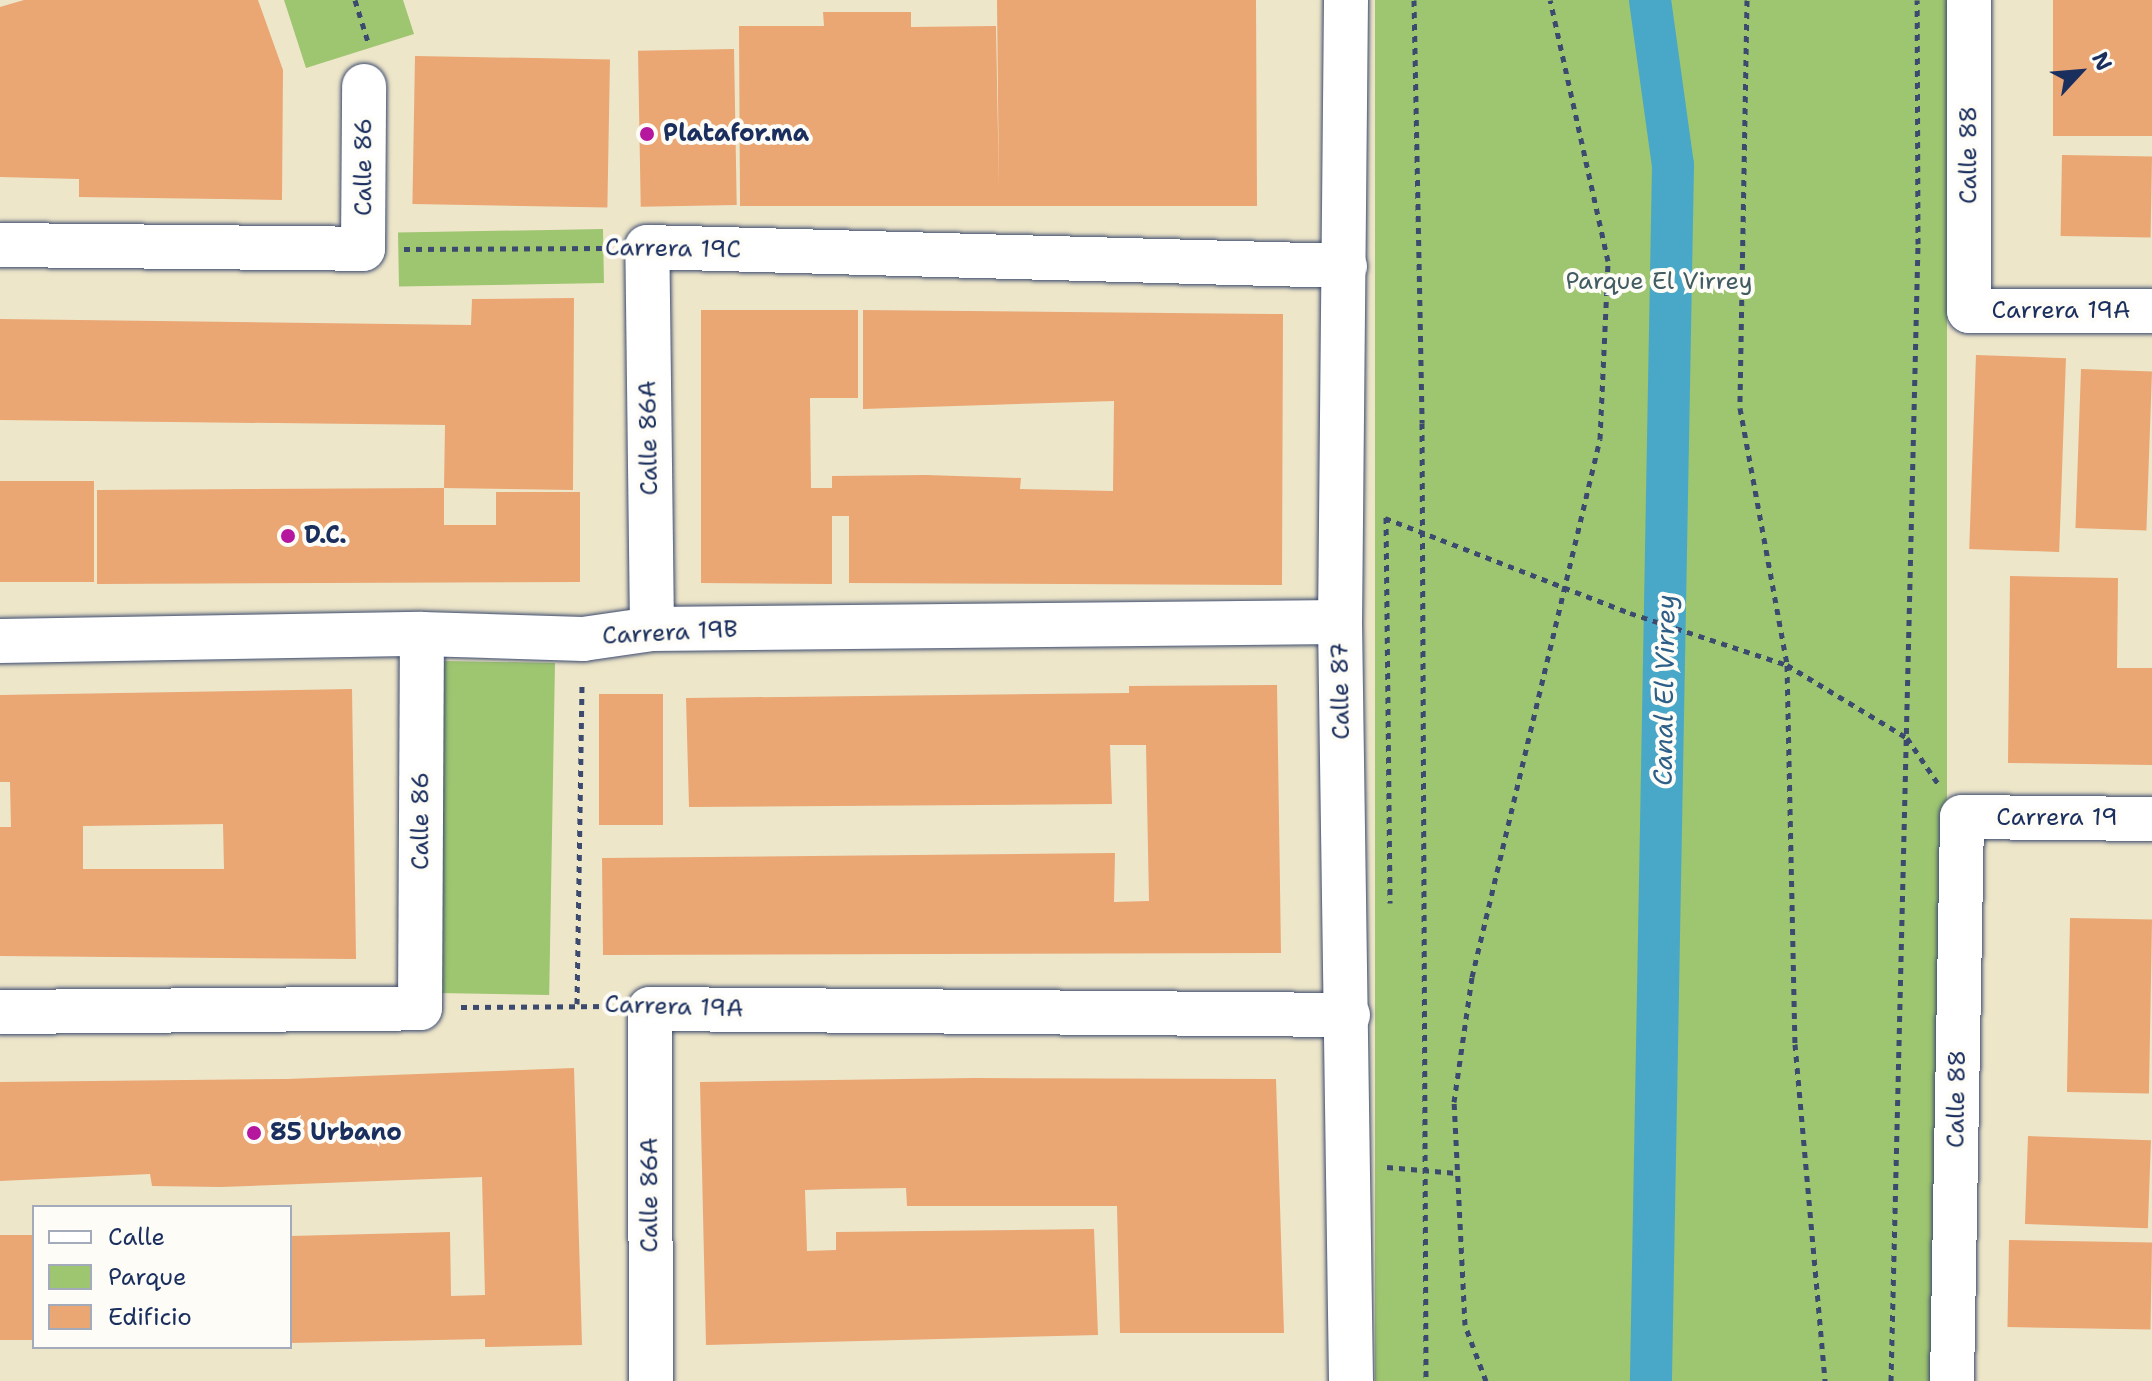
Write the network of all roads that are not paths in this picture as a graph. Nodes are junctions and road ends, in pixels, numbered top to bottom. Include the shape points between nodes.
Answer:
1 (1346, 0) edge
2 (1969, 0) edge
3 (364, 86) dead end
4 (0, 245) edge
5 (647, 247) joint
6 (1345, 266) junction
7 (1969, 311) joint
8 (2152, 311) edge
9 (1340, 622) junction
10 (652, 629) junction
11 (422, 634) junction
12 (0, 641) edge
13 (1962, 817) joint
14 (2152, 819) edge
15 (650, 1009) joint
16 (0, 1012) edge
17 (1348, 1015) junction
18 (651, 1381) edge
19 (1351, 1381) edge
20 (1952, 1381) edge

1 - 6 street, Calle 87
2 - 7 street, Calle 88
3 - 4 street, Calle 86 via 363,249
5 - 6 street, Carrera 19C
5 - 10 street, Calle 86A
6 - 9 street, Calle 87
7 - 8 street, Carrera 19A
9 - 10 street, Carrera 19B
9 - 17 street, Calle 87
10 - 11 street, Carrera 19B via 583,639
11 - 12 street, Carrera 19B
11 - 16 street, Calle 86 via 420,1008
13 - 14 street, Carrera 19
13 - 20 street, Calle 88
15 - 17 street, Carrera 19A
15 - 18 street, Calle 86A
17 - 19 street, Calle 87

